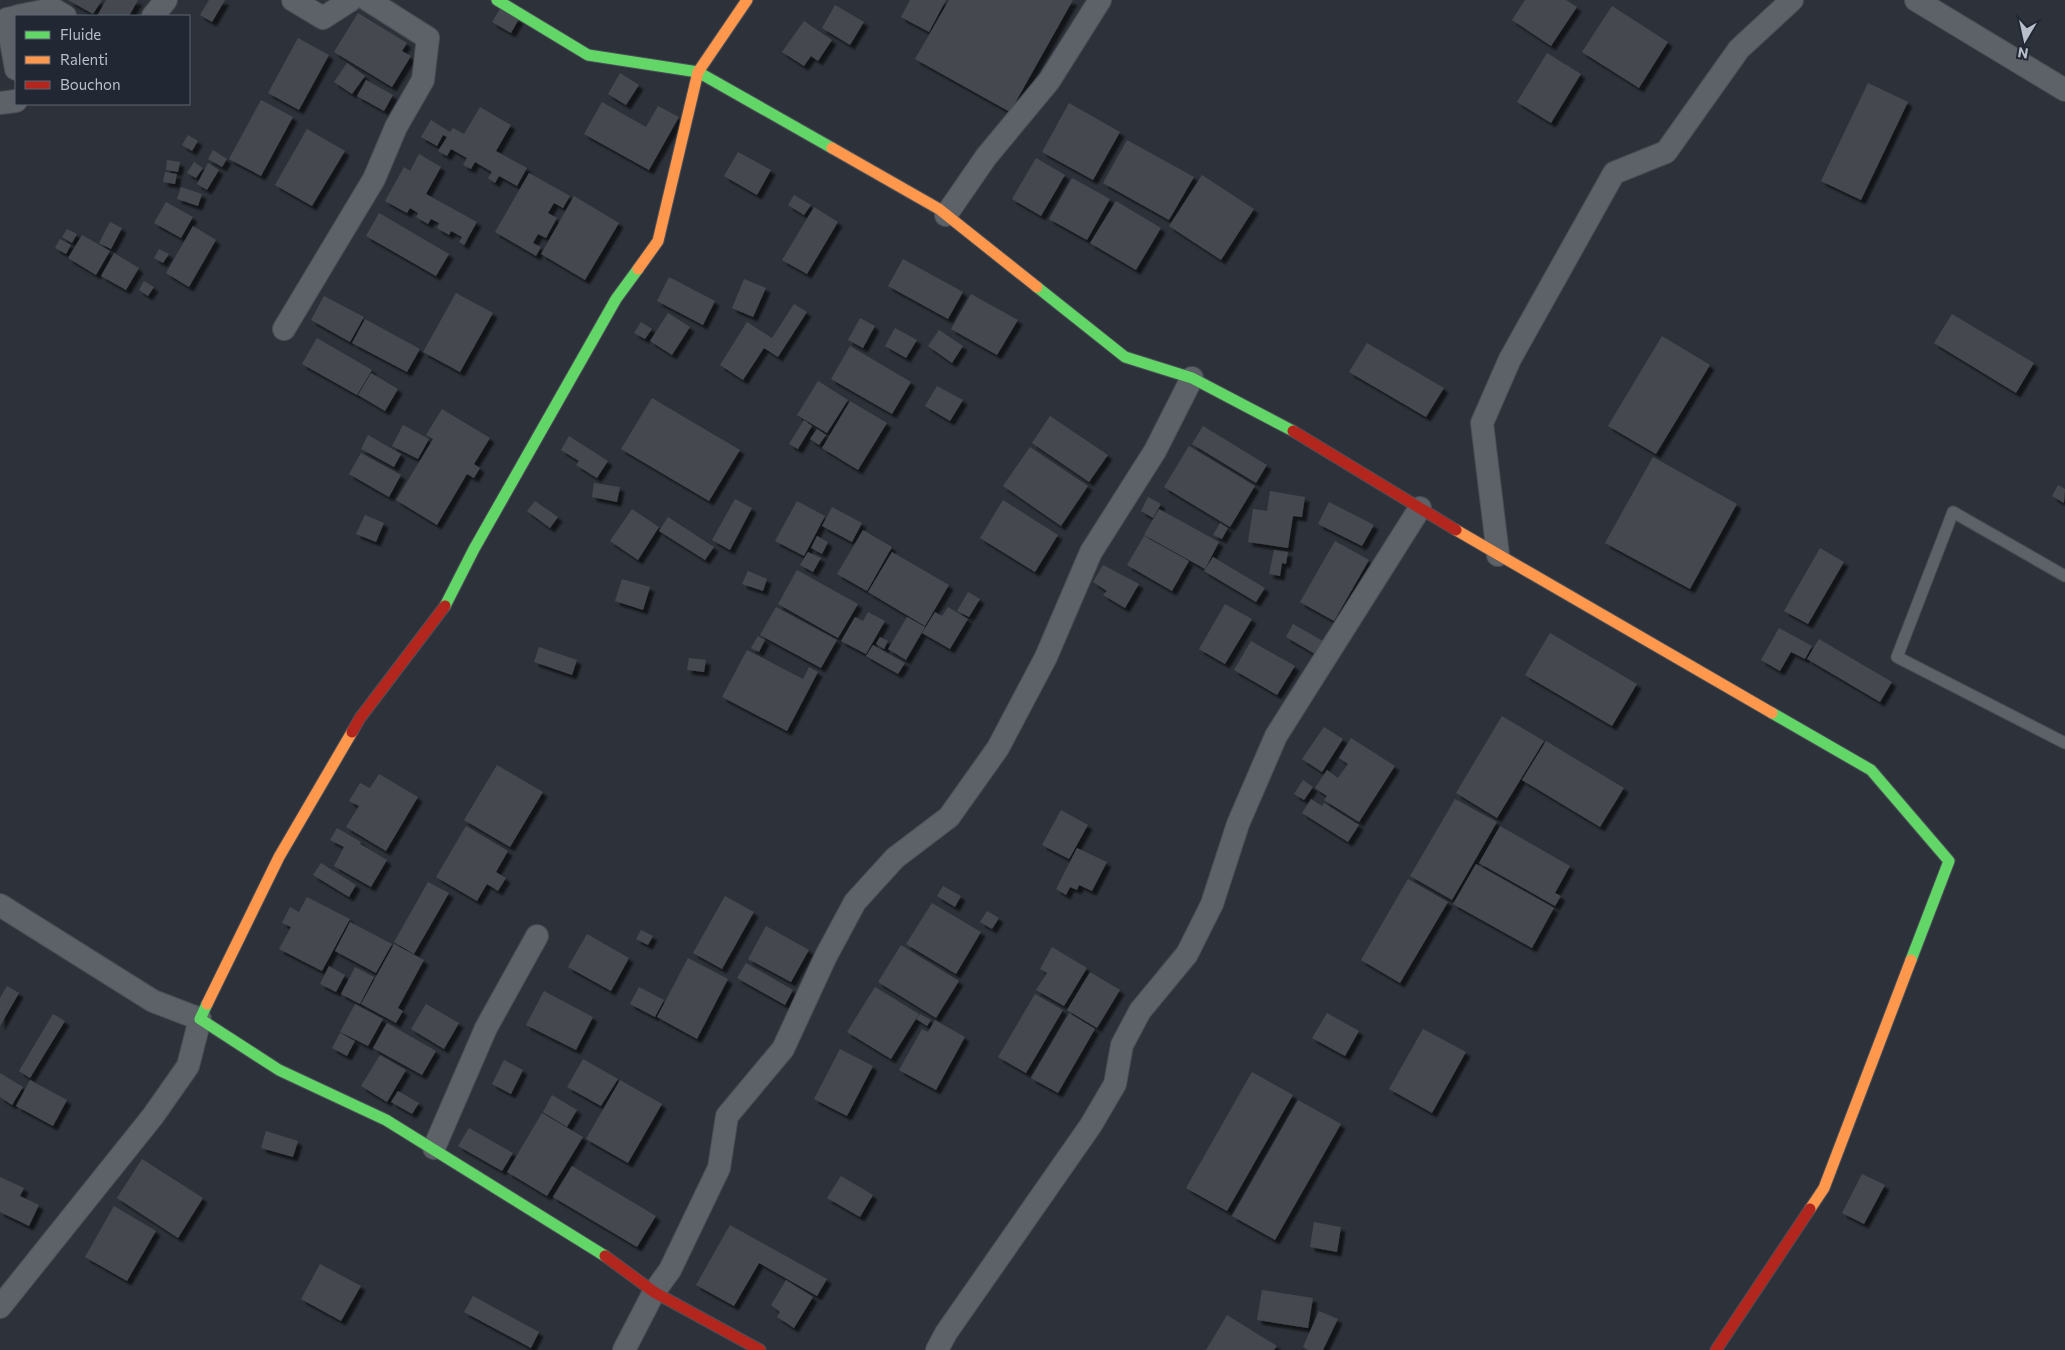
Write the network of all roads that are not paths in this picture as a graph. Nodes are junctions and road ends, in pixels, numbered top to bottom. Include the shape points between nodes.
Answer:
1 (166, 0) edge
2 (293, 0) edge
3 (351, 0) edge
4 (368, 0) edge
5 (496, 0) edge
6 (746, 0) edge
7 (1100, 0) edge
8 (1792, 0) edge
9 (1916, 0) edge
10 (10, 15) edge
11 (63, 15) edge
12 (154, 15) edge
13 (15, 60) edge
14 (698, 72) junction
15 (2065, 90) edge
16 (15, 101) edge
17 (0, 104) edge
18 (946, 215) junction
19 (284, 330) dead end
20 (1192, 378) junction
21 (1420, 508) junction
22 (1498, 555) junction
23 (2065, 576) edge
24 (2065, 743) edge
25 (0, 905) edge
26 (537, 936) dead end
27 (200, 1020) junction
28 (434, 1148) junction
29 (654, 1292) junction
30 (0, 1307) edge
31 (624, 1350) edge
32 (760, 1350) edge
33 (938, 1350) edge
34 (1716, 1350) edge

1 - 12 street
2 - 3 street via 322,18
4 - 19 street via 428,38 423,80 396,127 374,179
5 - 14 street via 588,55
6 - 14 street
7 - 18 street via 1049,81 986,157
8 - 22 street via 1739,49 1666,152 1614,173 1510,359 1482,423
9 - 15 street
10 - 11 street via 53,9
10 - 13 street
14 - 18 street
14 - 27 street via 658,241 616,299 474,549 442,613 360,718 279,857
16 - 17 street
18 - 20 street via 1125,357
20 - 21 street via 1276,421
20 - 29 street via 1155,451 1091,552 1046,657 998,748 949,817 895,858 855,902 783,1049 727,1116 719,1168 670,1270
21 - 22 street
21 - 33 street via 1276,736 1238,824 1212,904 1187,954 1140,1011 1122,1045 1115,1084 1091,1125 946,1333
22 - 34 street via 1872,770 1949,861 1824,1188
23 - 24 lane via 1953,512 1897,656
25 - 27 street via 153,1001
26 - 28 street via 486,1028
27 - 28 street via 279,1070 386,1120
27 - 30 street via 188,1066 178,1081
28 - 29 street via 596,1249
29 - 31 street
29 - 32 street

